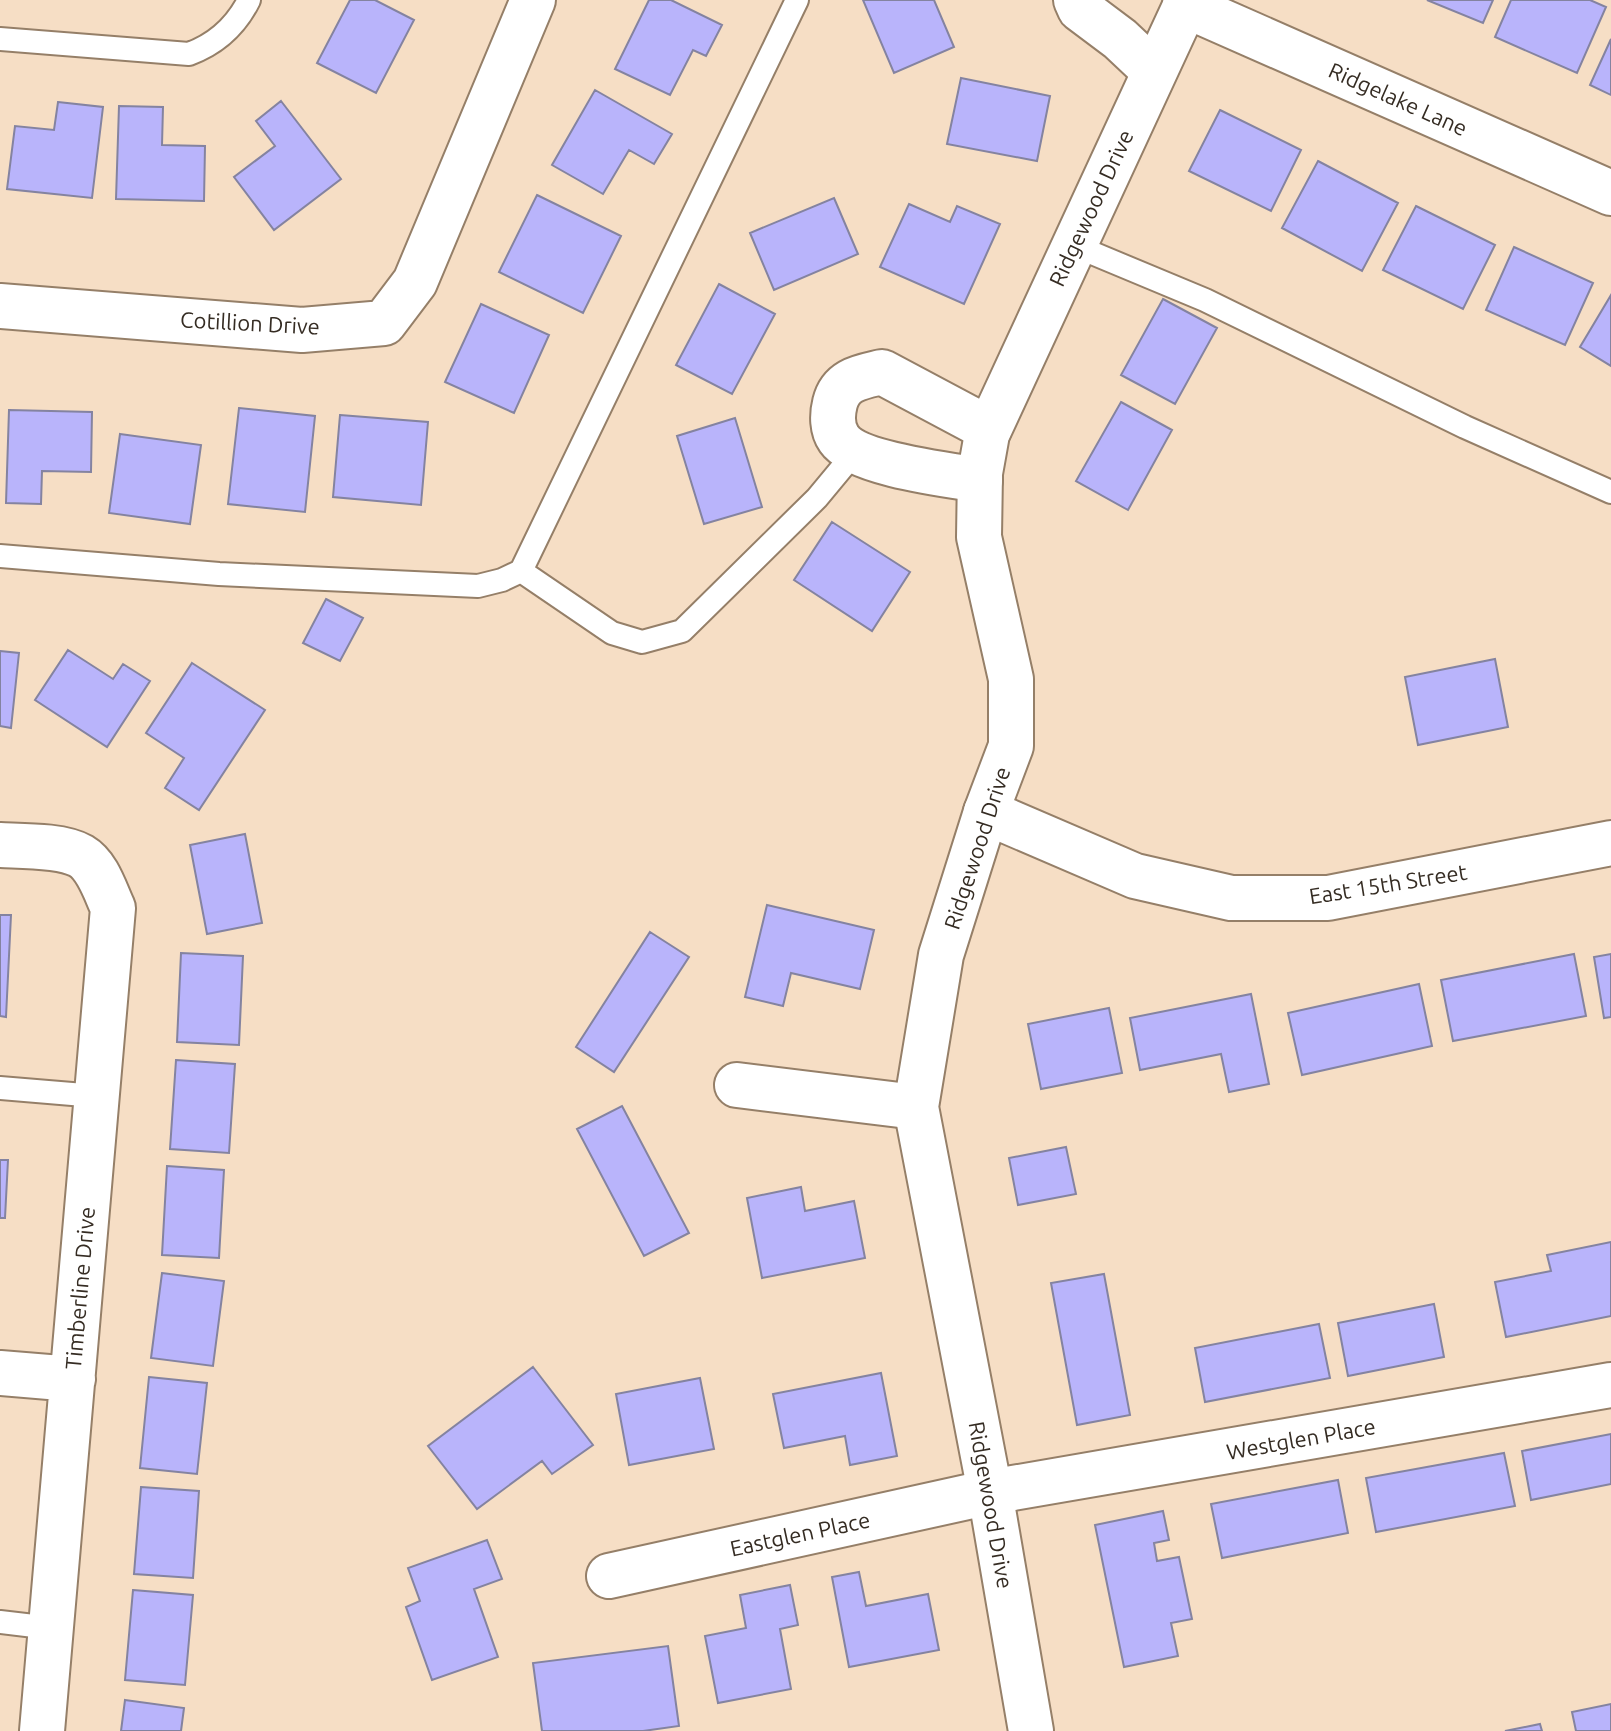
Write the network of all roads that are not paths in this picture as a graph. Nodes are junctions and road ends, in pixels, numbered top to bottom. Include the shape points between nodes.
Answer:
1 (249, 0) edge
2 (533, 0) edge
3 (797, 0) edge
4 (1076, 0) edge
5 (1186, 3) edge
6 (0, 39) edge
7 (1154, 71) junction
8 (1611, 193) edge
9 (1073, 245) junction
10 (0, 306) edge
11 (989, 429) junction
12 (856, 451) junction
13 (980, 480) junction
14 (1611, 492) edge
15 (0, 556) edge
16 (521, 571) junction
17 (986, 812) junction
18 (1611, 843) edge
19 (0, 845) edge
20 (737, 1085) dead end
21 (0, 1088) edge
22 (96, 1096) junction
23 (916, 1107) junction
24 (0, 1373) edge
25 (73, 1379) junction
26 (1611, 1385) edge
27 (990, 1492) junction
28 (609, 1576) dead end
29 (0, 1622) edge
30 (51, 1628) junction
31 (42, 1731) edge
32 (1031, 1731) edge

1 - 6 lane via 212,45 189,54
2 - 10 street, Cotillion Drive via 415,282 384,323 302,330
3 - 16 lane
4 - 7 street
5 - 7 street, Ridgewood Drive
5 - 8 street, Ridgelake Lane
7 - 9 street, Ridgewood Drive
9 - 11 street, Ridgewood Drive
9 - 14 lane via 1205,300
11 - 12 street via 882,372 852,378 837,395 833,423 839,439
11 - 13 street, Ridgewood Drive
12 - 13 street via 886,463
12 - 16 lane via 817,498 682,631 642,642 612,633
13 - 17 street, Ridgewood Drive via 979,537 1011,679 1011,746
15 - 16 lane via 219,574 478,586
17 - 18 street, East 15th Street via 1135,876 1231,898 1328,898
17 - 23 street, Ridgewood Drive via 941,955
19 - 22 street, Timberline Drive via 80,856 97,872 113,908
20 - 23 street
21 - 22 lane
22 - 25 street, Timberline Drive
23 - 27 street, Ridgewood Drive
24 - 25 street
25 - 30 street, Timberline Drive
26 - 27 street, Westglen Place
27 - 28 street, Eastglen Place
27 - 32 street, Ridgewood Drive
29 - 30 lane
30 - 31 street, Timberline Drive

